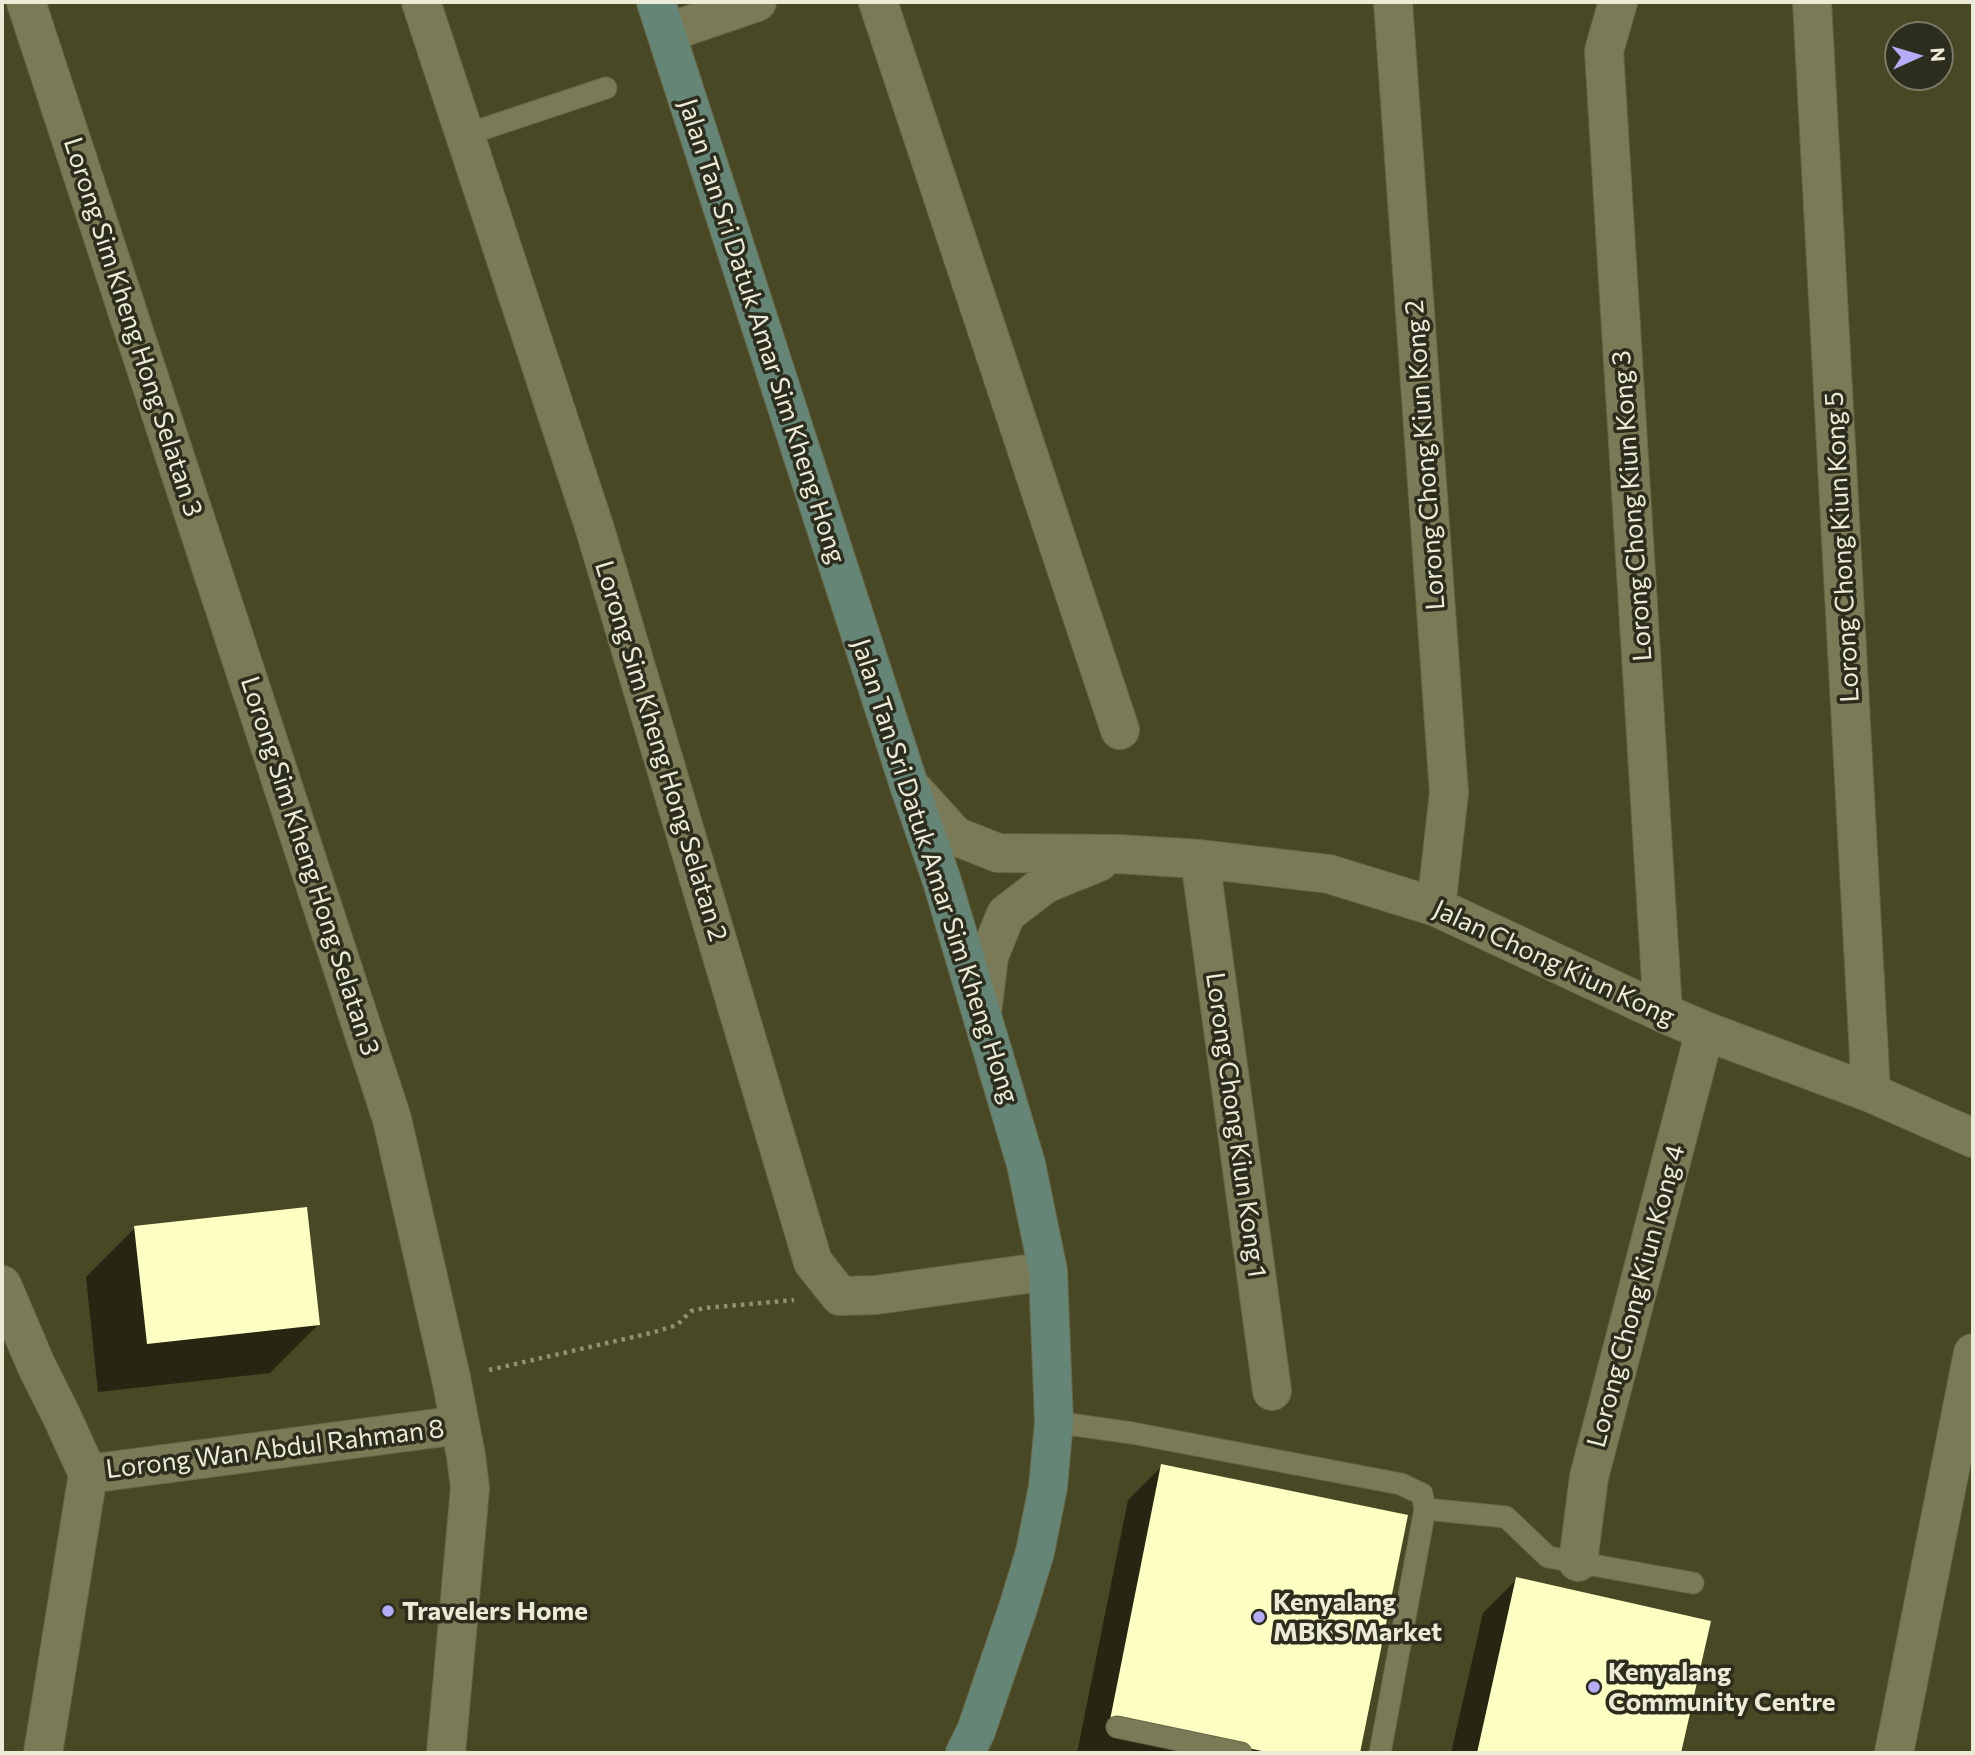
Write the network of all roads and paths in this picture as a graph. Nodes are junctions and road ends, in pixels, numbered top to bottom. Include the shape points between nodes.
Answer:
1 (26, 2) edge
2 (421, 2) edge
3 (757, 2) edge
4 (878, 2) edge
5 (1393, 2) edge
6 (1618, 2) edge
7 (1812, 2) edge
8 (661, 17) edge
9 (606, 88) dead end
10 (465, 135) junction
11 (1120, 730) dead end
12 (909, 785) junction
13 (1117, 854) junction
14 (1200, 859) junction
15 (1436, 907) junction
16 (982, 1012) junction
17 (1663, 1013) junction
18 (1705, 1031) junction
19 (1871, 1093) junction
20 (1973, 1138) edge
21 (1048, 1271) junction
22 (2, 1285) edge
23 (840, 1296) junction
24 (1973, 1353) edge
25 (451, 1378) junction
26 (1272, 1391) dead end
27 (1054, 1422) junction
28 (460, 1425) junction
29 (88, 1474) junction
30 (1425, 1509) junction
31 (1577, 1562) junction
32 (1693, 1583) dead end
33 (1117, 1727) dead end
34 (43, 1753) edge
35 (446, 1753) edge
36 (965, 1753) edge
37 (1241, 1753) edge
38 (1380, 1753) edge
39 (1894, 1753) edge

1 - 25 street, Lorong Sim Kheng Hong Selatan 3 via 392,1119
2 - 10 street, Lorong Sim Kheng Hong Selatan 2
3 - 8 street
4 - 11 street
5 - 15 street, Lorong Chong Kiun Kong 2 via 1449,793
6 - 17 street, Lorong Chong Kiun Kong 3 via 1604,51
7 - 19 street, Lorong Chong Kiun Kong 5
8 - 12 street, Jalan Tan Sri Datuk Amar Sim Kheng Hong
9 - 10 lane
10 - 23 street, Lorong Sim Kheng Hong Selatan 2 via 594,526 813,1262
12 - 13 street, Jalan Chong Kiun Kong via 955,836 998,853
12 - 16 street, Jalan Tan Sri Datuk Amar Sim Kheng Hong
13 - 14 street, Jalan Chong Kiun Kong
13 - 16 street, Jalan Chong Kiun Kong via 1045,884 1006,914 989,956
14 - 15 street, Jalan Chong Kiun Kong via 1329,874
14 - 26 street, Lorong Chong Kiun Kong 1
15 - 17 street, Jalan Chong Kiun Kong
16 - 21 street, Jalan Tan Sri Datuk Amar Sim Kheng Hong via 1026,1164
17 - 18 street, Jalan Chong Kiun Kong
18 - 19 street, Jalan Chong Kiun Kong
18 - 31 street, Lorong Chong Kiun Kong 4 via 1589,1476
19 - 20 street, Jalan Chong Kiun Kong
21 - 23 street
21 - 27 street, Jalan Tan Sri Datuk Amar Sim Kheng Hong
22 - 29 street, Lorong Wan Abdul Rahman 8
23 - 25 path via 698,1309 677,1325 651,1333
24 - 39 street
25 - 28 street, Lorong Sim Kheng Hong Selatan 3
27 - 30 lane via 1401,1484 1422,1494
27 - 36 street, Jalan Tan Sri Datuk Amar Sim Kheng Hong via 1035,1552
28 - 29 street, Lorong Wan Abdul Rahman 8
28 - 35 street, Lorong Sim Kheng Hong Selatan 3 via 470,1488
29 - 34 street
30 - 31 lane via 1506,1517 1548,1557
30 - 38 lane
31 - 32 lane
33 - 37 lane

